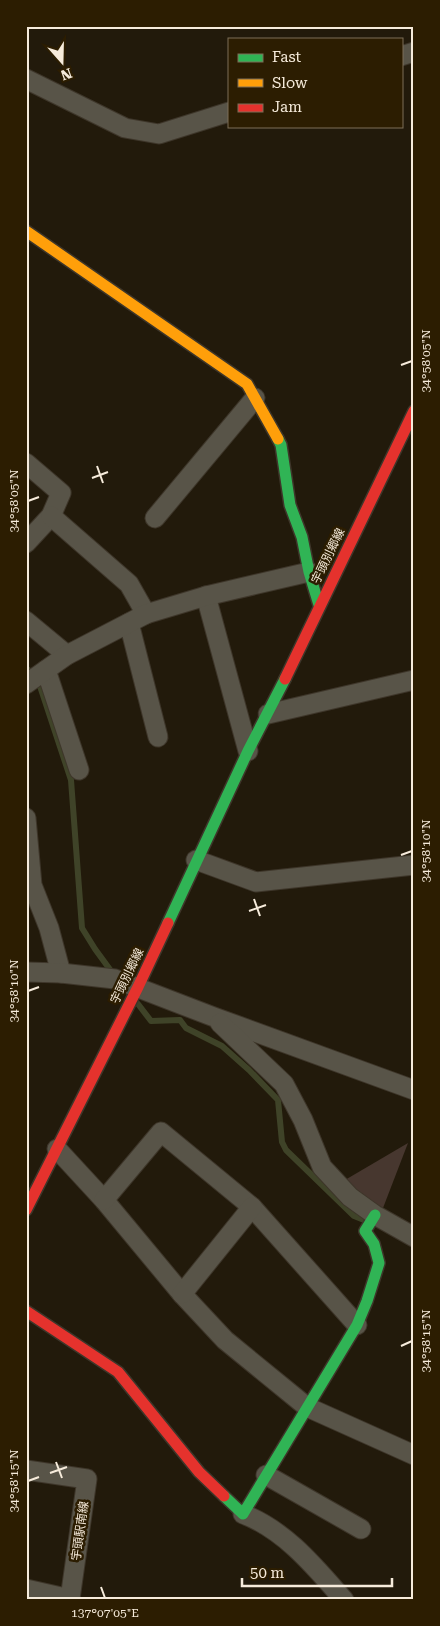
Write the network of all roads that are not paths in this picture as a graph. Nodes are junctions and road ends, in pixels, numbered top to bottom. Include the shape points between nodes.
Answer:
1 (414, 52) edge
2 (402, 56) edge
3 (26, 79) edge
4 (228, 112) edge
5 (26, 230) edge
6 (255, 398) junction
7 (414, 411) edge
8 (406, 442) edge
9 (26, 463) edge
10 (51, 516) junction
11 (155, 518) dead end
12 (26, 543) edge
13 (308, 572) junction
14 (206, 596) junction
15 (319, 605) junction
16 (146, 614) junction
17 (26, 621) edge
18 (129, 623) junction
19 (67, 655) junction
20 (46, 670) junction
21 (414, 680) edge
22 (26, 684) edge
23 (268, 714) junction
24 (158, 737) dead end
25 (248, 751) junction
26 (79, 770) dead end
27 (26, 818) edge
28 (196, 860) junction
29 (414, 865) edge
30 (26, 972) edge
31 (61, 973) junction
32 (138, 987) junction
33 (214, 1017) junction
34 (414, 1090) edge
35 (57, 1149) junction
36 (104, 1200) junction
37 (252, 1207) junction
38 (26, 1210) edge
39 (376, 1215) junction
40 (414, 1237) edge
41 (182, 1294) junction
42 (26, 1311) edge
43 (357, 1325) junction
44 (307, 1407) junction
45 (414, 1455) edge
46 (26, 1470) edge
47 (266, 1475) junction
48 (243, 1514) junction
49 (361, 1529) dead end
50 (26, 1589) edge
51 (72, 1599) edge
52 (344, 1600) edge

1 - 2 street
3 - 4 street via 124,128 159,134
5 - 6 street via 247,384
6 - 11 street
6 - 13 street via 281,445 290,504 302,537
7 - 8 street, 宇頭別郷線
8 - 15 street, 宇頭別郷線
9 - 10 street via 61,494
10 - 12 street
10 - 16 street via 129,584
13 - 14 street
13 - 15 street
14 - 16 street
14 - 25 street
15 - 23 street, 宇頭別郷線
16 - 18 street
17 - 19 street
18 - 19 street
18 - 24 street
19 - 20 street
20 - 22 street
20 - 26 street
21 - 23 street
23 - 25 street, 宇頭別郷線
25 - 28 street, 宇頭別郷線
27 - 31 street via 32,885 49,928
28 - 29 street via 256,882
28 - 32 street, 宇頭別郷線
30 - 31 street
31 - 32 street via 115,979
32 - 33 street
32 - 35 street, 宇頭別郷線
33 - 34 street
33 - 39 street via 284,1084 322,1167 350,1197
35 - 36 street
35 - 38 street, 宇頭別郷線
36 - 37 street via 161,1132
36 - 41 street
37 - 41 street
37 - 43 street
39 - 40 street
39 - 43 street via 365,1231 374,1244 379,1263
41 - 44 street via 225,1340
42 - 48 street via 118,1372 199,1472
43 - 44 street
44 - 45 street
44 - 47 street
46 - 51 street, 宇頭駅南線 via 87,1479
47 - 48 street
47 - 49 street
48 - 52 street via 257,1519 291,1543
50 - 51 street, 宇頭駅南線

